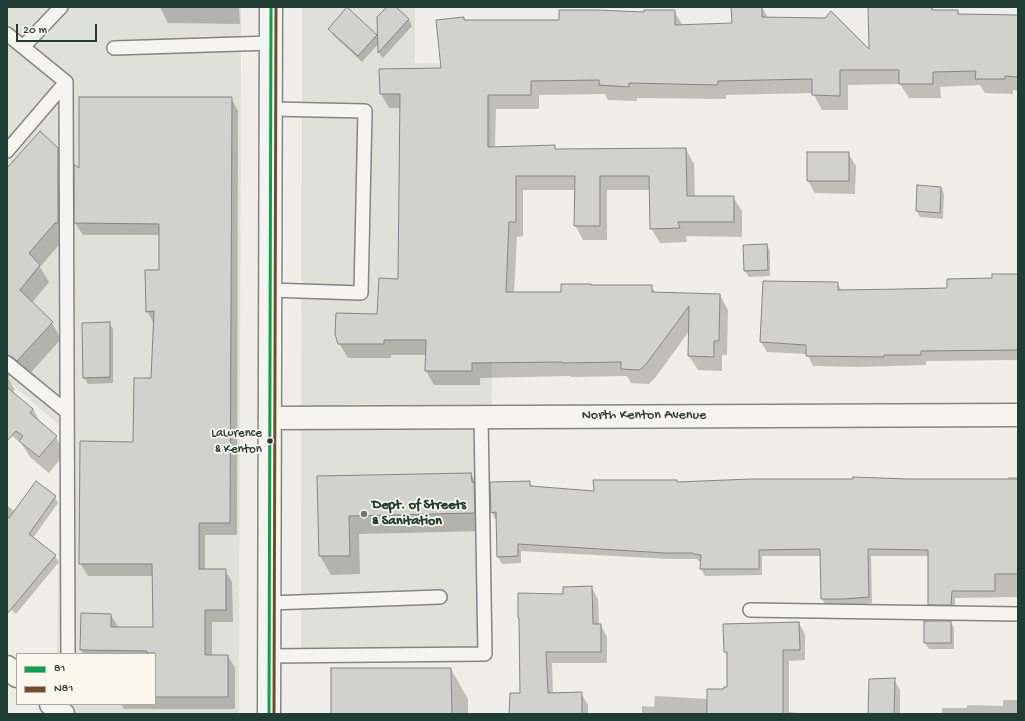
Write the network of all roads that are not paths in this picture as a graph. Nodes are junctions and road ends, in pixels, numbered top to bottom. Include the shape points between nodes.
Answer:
1 (61, 7) edge
2 (271, 7) edge
3 (7, 34) edge
4 (271, 43) junction
5 (23, 47) junction
6 (114, 48) dead end
7 (66, 82) junction
8 (271, 109) junction
9 (7, 151) edge
10 (270, 290) junction
11 (7, 363) edge
12 (67, 412) junction
13 (1018, 415) edge
14 (481, 417) junction
15 (270, 418) junction
16 (440, 597) dead end
17 (269, 603) junction
18 (750, 610) dead end
19 (1018, 614) edge
20 (68, 653) edge
21 (269, 656) junction
22 (7, 667) edge
23 (16, 675) edge
24 (52, 705) edge
25 (63, 714) edge
26 (269, 714) edge

1 - 5 lane
2 - 4 street
3 - 5 lane
4 - 6 lane
4 - 8 street
5 - 7 lane
7 - 9 lane
7 - 12 lane
8 - 10 street
8 - 10 lane via 365,111 361,293
10 - 15 street
11 - 12 lane
12 - 20 lane
13 - 14 street, North Kenton Avenue
14 - 15 street, North Kenton Avenue
14 - 21 lane via 485,654
15 - 17 street
16 - 17 lane
17 - 21 street
18 - 19 lane
21 - 26 street
22 - 23 street
24 - 25 street

